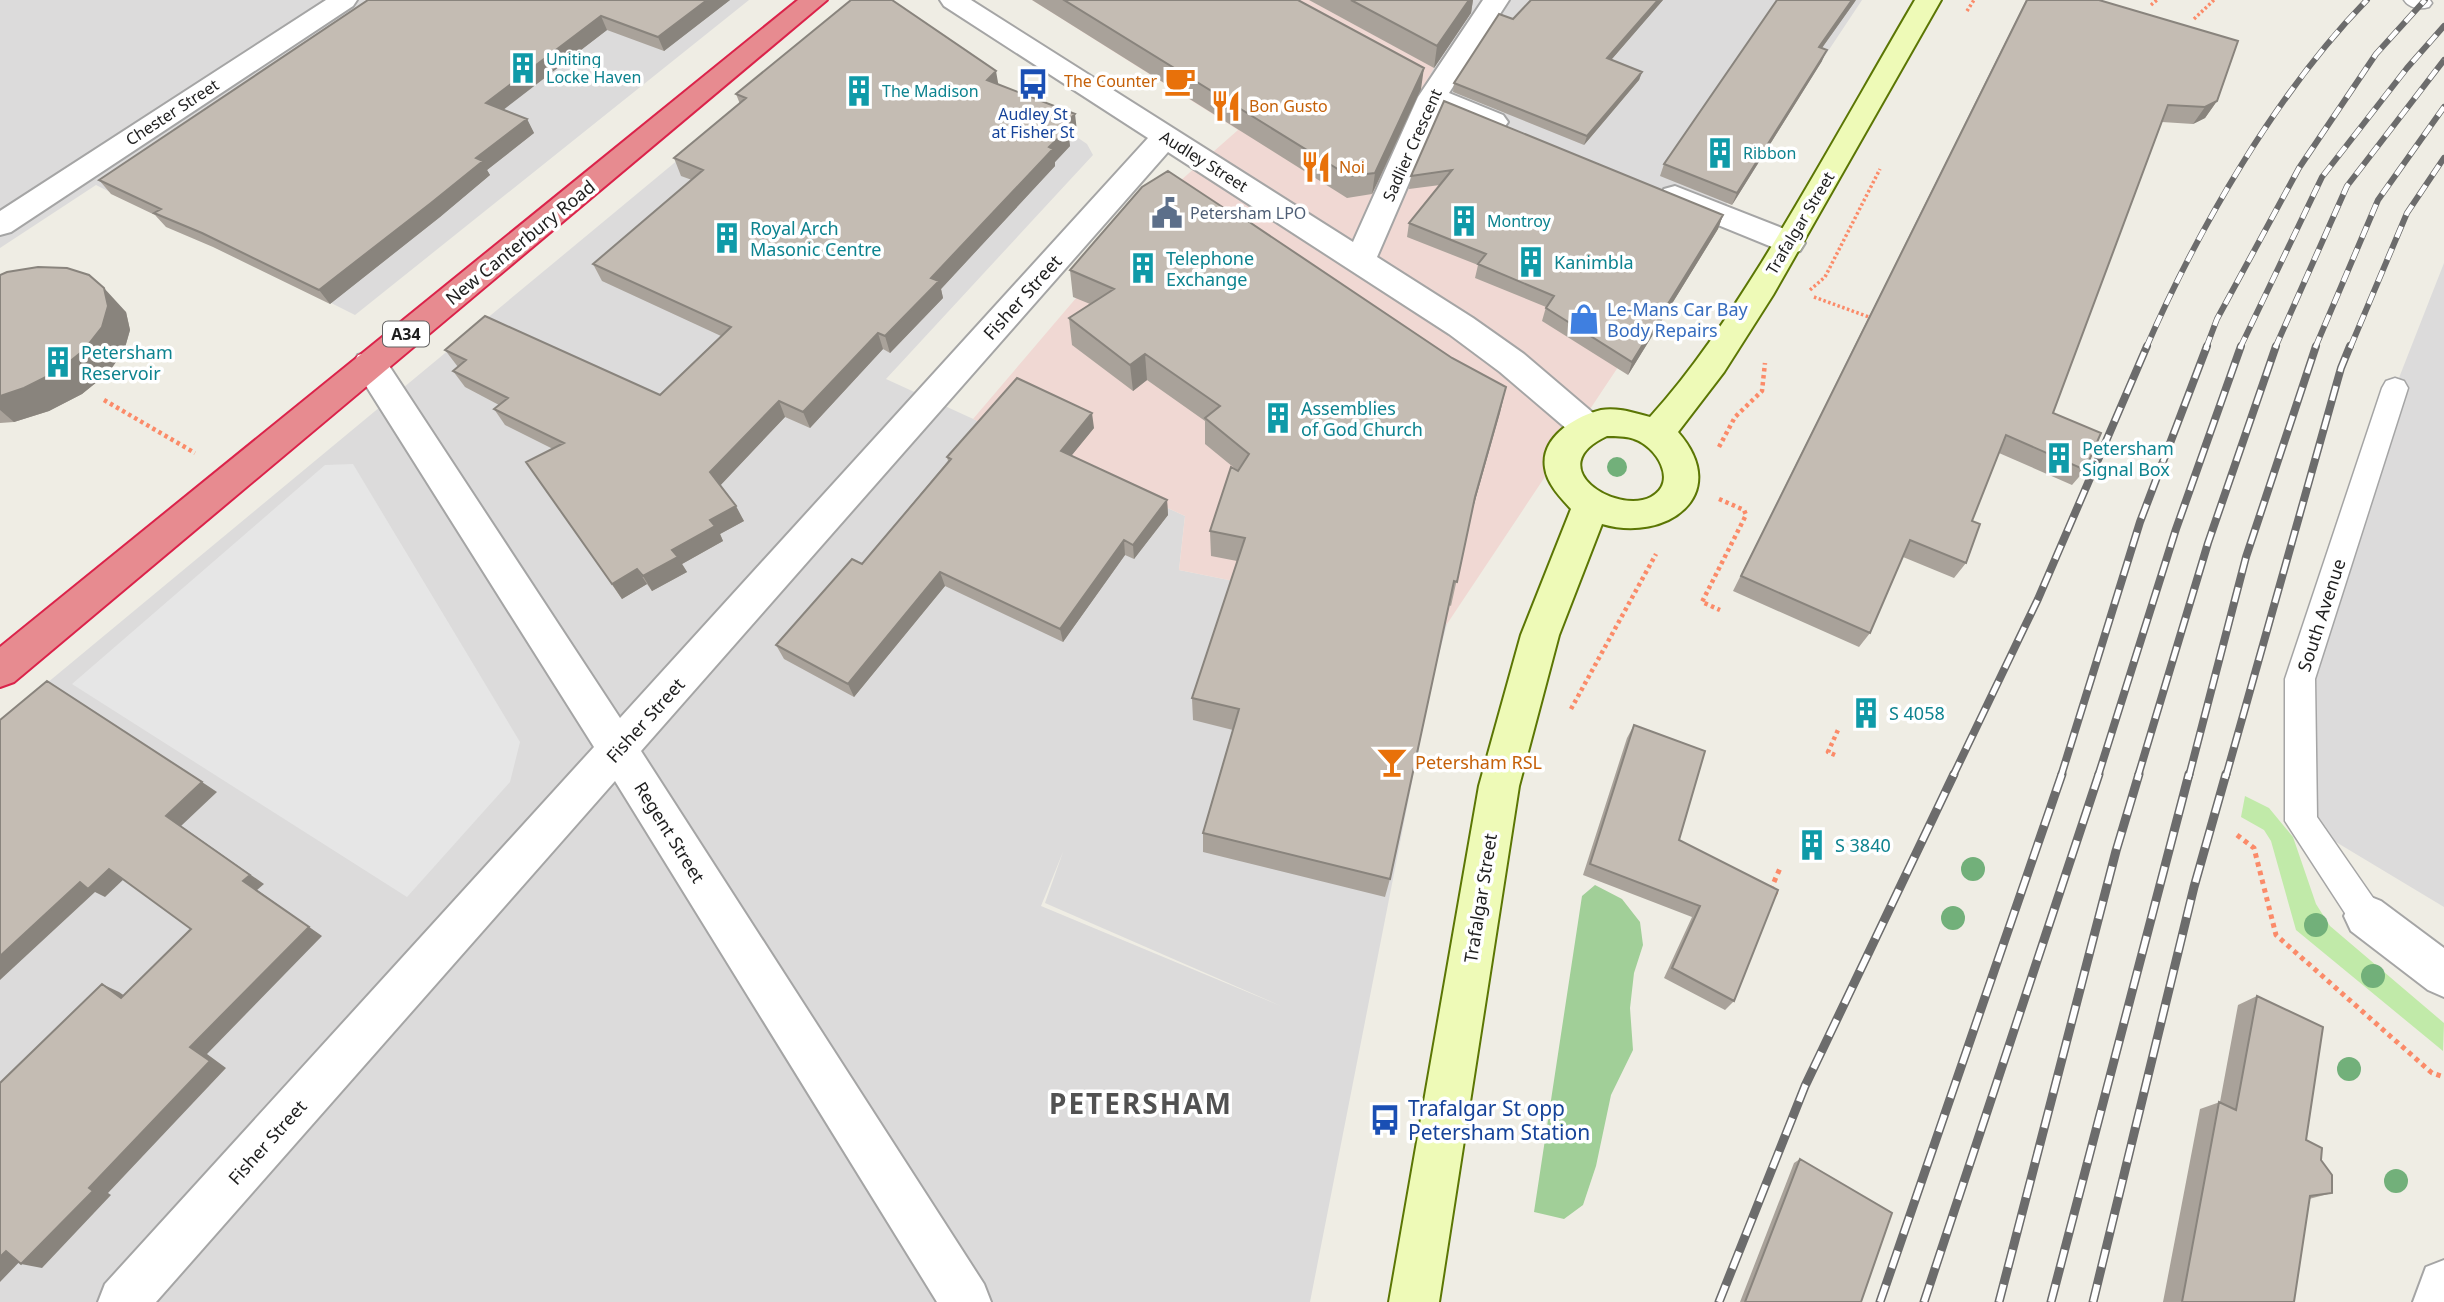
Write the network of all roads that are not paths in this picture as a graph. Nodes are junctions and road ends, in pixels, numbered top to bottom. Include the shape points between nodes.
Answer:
1 (344, 0) edge
2 (814, 0) edge
3 (953, 0) edge
4 (1496, 0) edge
5 (1928, 0) edge
6 (1428, 84) junction
7 (1520, 133) edge
8 (1165, 137) junction
9 (1645, 184) edge
10 (0, 225) edge
11 (1789, 243) junction
12 (1360, 260) junction
13 (370, 364) junction
14 (2395, 388) dead end
15 (1587, 427) junction
16 (1656, 434) junction
17 (1591, 505) junction
18 (0, 670) edge
19 (618, 750) junction
20 (2366, 916) joint
21 (2444, 975) edge
22 (2444, 1285) edge
23 (123, 1302) edge
24 (966, 1302) edge
25 (1414, 1302) edge
26 (2438, 1302) edge

1 - 10 street, Chester Street
2 - 13 highway, New Canterbury Road / A34
3 - 8 street, Audley Street
4 - 6 street, Sadlier Crescent
5 - 11 street, Trafalgar Street
6 - 7 street
6 - 12 street, Sadlier Crescent
8 - 12 street, Audley Street
8 - 19 street, Fisher Street
9 - 11 street
11 - 16 street, Trafalgar Street via 1688,400
12 - 15 street, Audley Street via 1512,363
13 - 18 highway, New Canterbury Road / A34
13 - 19 street, Regent Street
14 - 20 lane, South Avenue via 2300,679 2301,821
15 - 16 street via 1621,423
15 - 17 street via 1566,444 1562,470 1567,483
16 - 17 street via 1679,458 1683,472 1675,499 1662,509 1637,515
17 - 25 street, Trafalgar Street via 1540,635 1499,786
19 - 23 street, Fisher Street
19 - 24 street, Regent Street
20 - 21 street
22 - 26 street

